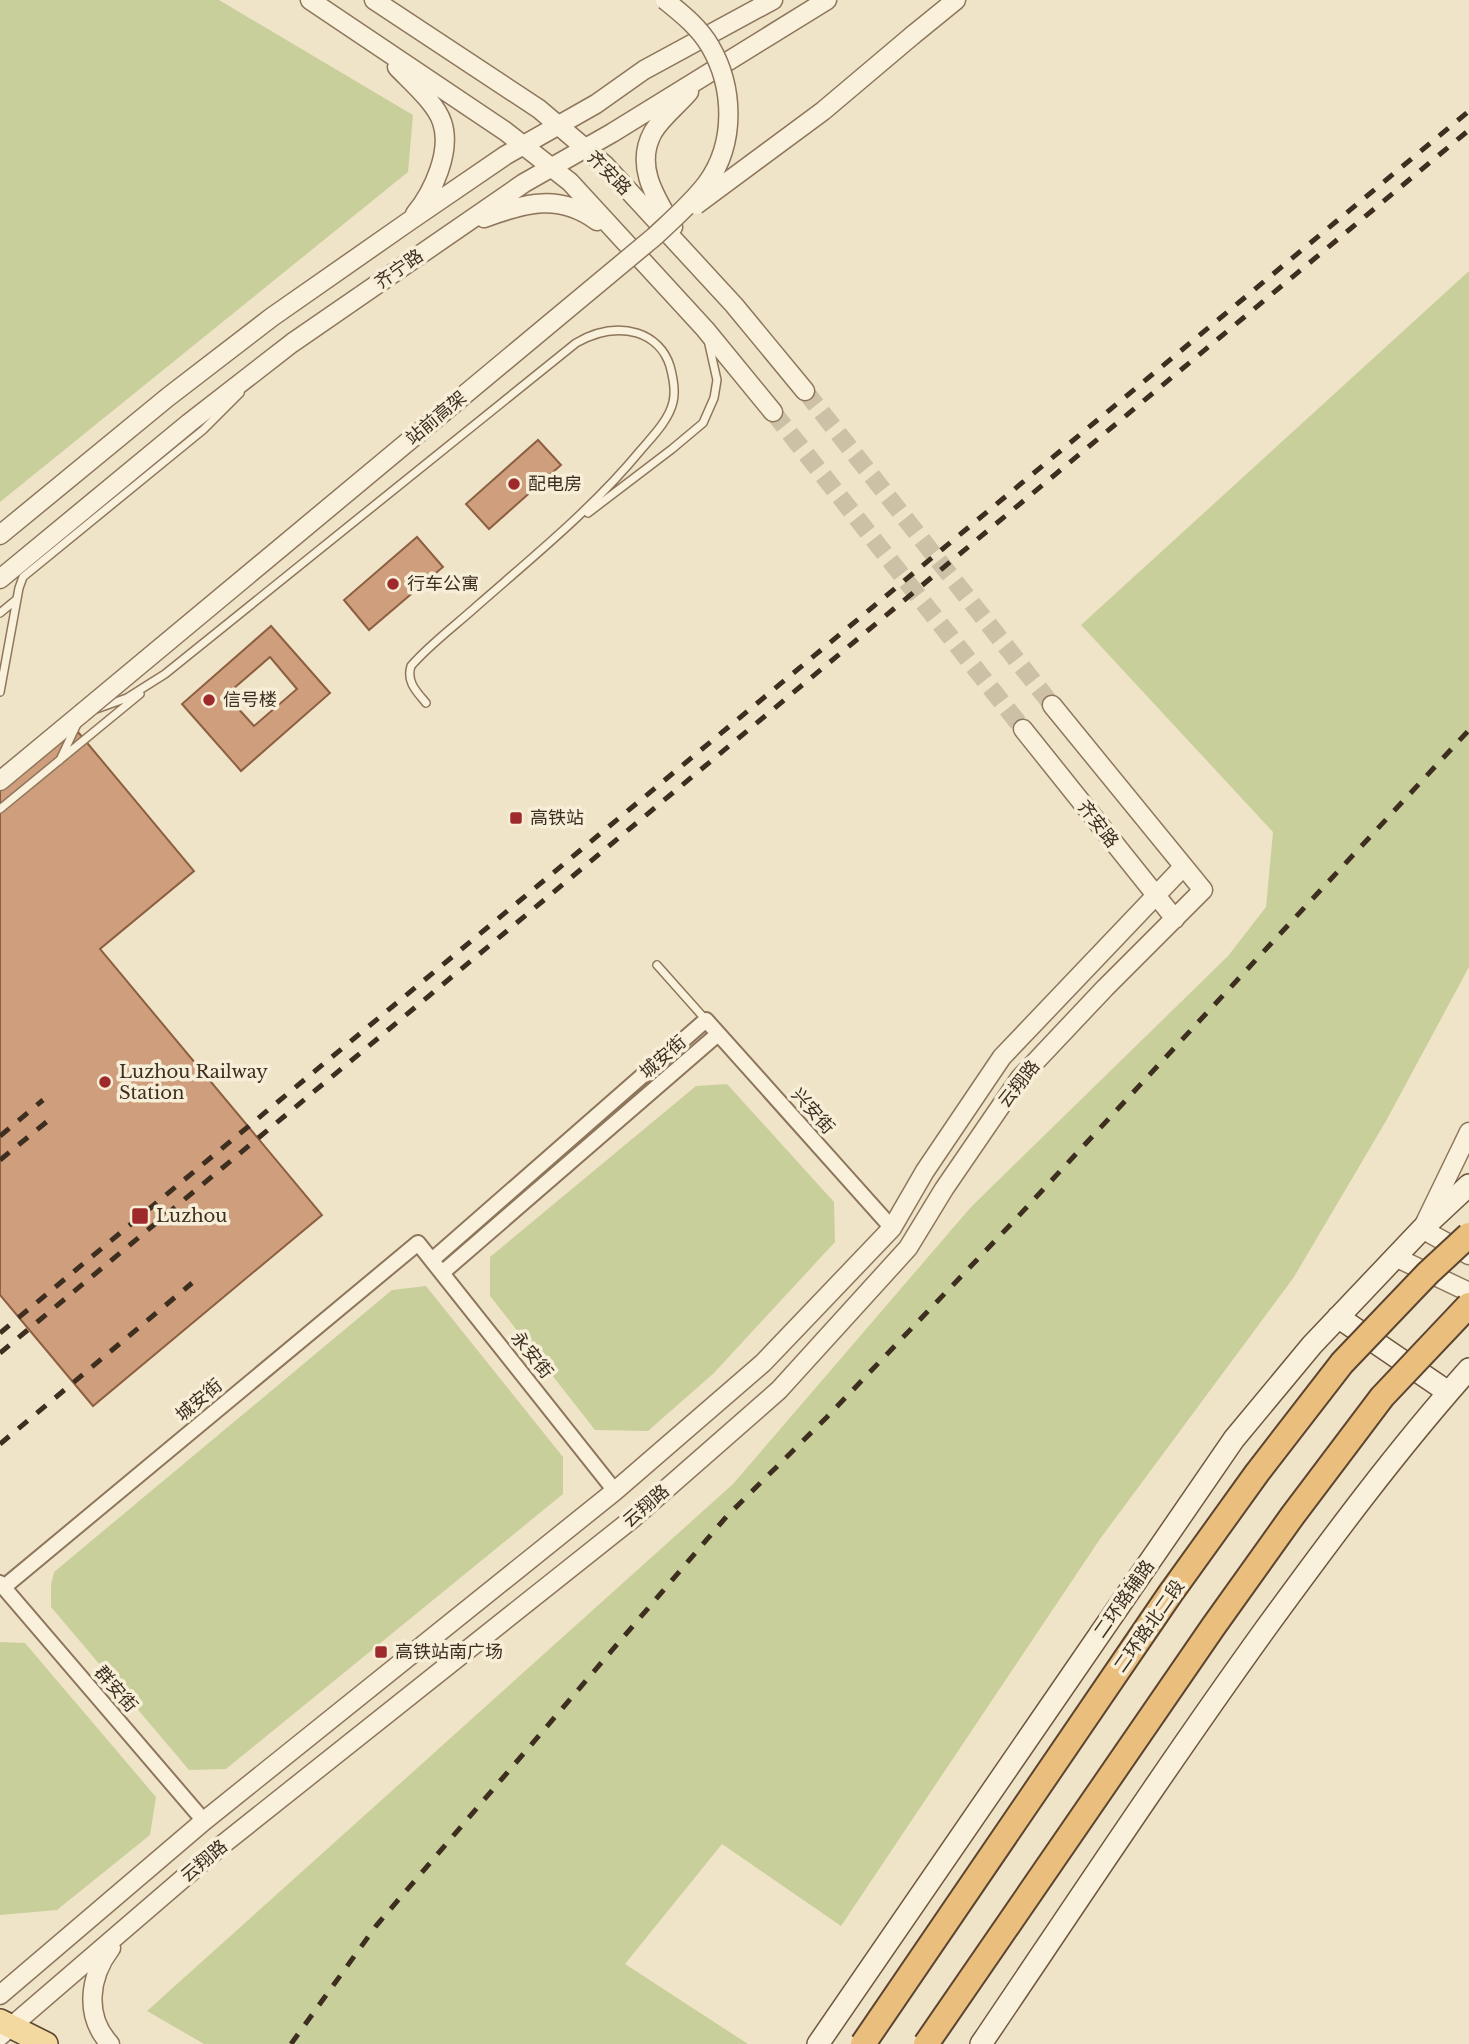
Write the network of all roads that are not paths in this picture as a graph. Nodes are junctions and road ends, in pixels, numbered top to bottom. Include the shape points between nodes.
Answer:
1 (310, 0) edge
2 (374, 0) edge
3 (665, 0) edge
4 (774, 0) edge
5 (827, 0) edge
6 (956, 0) edge
7 (375, 44) junction
8 (703, 76) junction
9 (558, 125) junction
10 (523, 145) junction
11 (585, 149) junction
12 (551, 168) junction
13 (408, 222) junction
14 (461, 226) junction
15 (654, 237) junction
16 (625, 243) junction
17 (693, 260) junction
18 (705, 329) junction
19 (292, 344) junction
20 (805, 391) tunnel mouth
21 (773, 412) tunnel mouth
22 (559, 534) junction
23 (0, 535) edge
24 (0, 579) edge
25 (17, 599) junction
26 (0, 613) edge
27 (3, 659) edge
28 (165, 674) junction
29 (0, 692) edge
30 (426, 703) dead end
31 (1052, 705) tunnel mouth
32 (82, 713) junction
33 (1023, 729) tunnel mouth
34 (60, 760) junction
35 (0, 781) edge
36 (0, 809) edge
37 (1183, 867) junction
38 (1156, 897) junction
39 (1175, 919) junction
40 (657, 965) dead end
41 (706, 1020) junction
42 (718, 1034) junction
43 (1469, 1132) edge
44 (1469, 1185) edge
45 (892, 1228) junction
46 (1422, 1229) junction
47 (1469, 1235) edge
48 (418, 1243) joint
49 (1469, 1255) edge
50 (1395, 1256) junction
51 (432, 1260) junction
52 (442, 1273) junction
53 (1469, 1292) edge
54 (1469, 1305) edge
55 (1338, 1317) junction
56 (1469, 1369) edge
57 (1448, 1392) junction
58 (615, 1491) junction
59 (3, 1591) edge
60 (204, 1821) junction
61 (125, 1928) junction
62 (0, 1995) edge
63 (3, 2028) edge
64 (46, 2044) edge
65 (110, 2044) edge
66 (818, 2044) edge
67 (863, 2044) edge
68 (926, 2044) edge
69 (981, 2044) edge

1 - 7 street
2 - 9 street, 齐安路
3 - 15 street, 站前高架, bridge via 709,44 728,98 728,125 722,152 707,183
4 - 9 street, 齐宁路 via 644,71
5 - 8 street, 齐宁路
6 - 15 street, bridge via 823,111
7 - 10 street
7 - 13 street via 442,121 441,162 422,205
8 - 11 street, 齐宁路
8 - 17 street via 653,132 645,159 650,187
9 - 10 street, 齐宁路
9 - 11 street, 齐安路
10 - 12 street
10 - 13 street, 齐宁路
11 - 12 street, 齐宁路
11 - 17 street, 齐安路
12 - 14 street, 齐宁路
12 - 16 street via 573,185
13 - 23 street, 齐宁路 via 272,317
14 - 16 street via 521,206 559,203 582,211
14 - 19 street, 齐宁路
15 - 32 street, 站前高架, bridge
16 - 18 street
17 - 20 street, 齐安路
18 - 21 street
18 - 22 lane via 718,380 703,423
19 - 24 street, 齐宁路
19 - 25 lane via 203,429 23,577
22 - 28 lane via 623,471 666,418 673,403 673,376 661,348 650,339 623,330 587,337
22 - 30 lane via 411,666 413,687
25 - 26 lane
25 - 27 lane
27 - 29 lane
28 - 32 lane via 127,698
28 - 34 lane
31 - 37 street
32 - 34 lane
32 - 35 street, 站前高架
33 - 38 street, 齐安路
34 - 36 lane
37 - 38 street, 云翔路
37 - 39 street, 云翔路 via 1203,890
38 - 39 street, 齐安路
38 - 45 street, 云翔路 via 1002,1057
39 - 61 street, 云翔路 via 1020,1078 908,1248 779,1390 632,1519 222,1845
40 - 41 lane
41 - 42 street, 兴安街
41 - 51 street, 城安街
42 - 45 street, 兴安街
42 - 52 street, 城安街
43 - 46 street
44 - 46 main road, 二环路辅路
45 - 58 street, 云翔路 via 763,1363
46 - 49 street
46 - 50 main road, 二环路辅路
47 - 67 highway, 二环路北二段, bridge via 1342,1363 1257,1473
48 - 51 street, 永安街
48 - 59 street, 城安街
50 - 53 street
50 - 55 main road, 二环路辅路
51 - 52 street, 永安街
52 - 58 street, 永安街
54 - 68 highway, bridge via 1381,1397 1293,1515
55 - 57 main road
55 - 66 main road, 二环路辅路 via 1234,1438
56 - 57 main road
57 - 69 main road via 1346,1517
58 - 60 street, 云翔路
59 - 60 street, 群安街
60 - 62 street, 云翔路
61 - 63 street, 云翔路
61 - 65 street via 106,1954 92,1989 95,2021
63 - 64 main road

